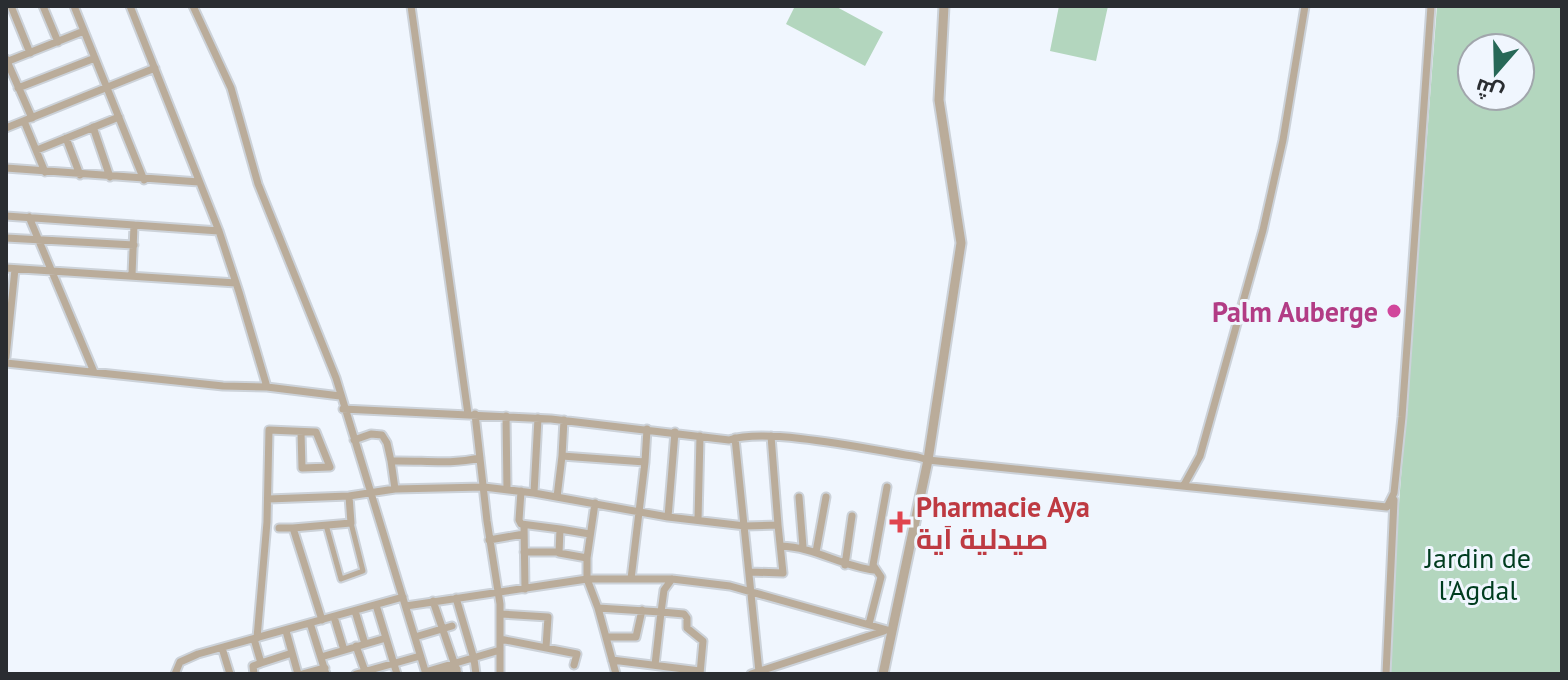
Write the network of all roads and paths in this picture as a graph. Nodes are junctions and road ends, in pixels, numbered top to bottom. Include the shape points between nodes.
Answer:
1 (11, 6) edge
2 (43, 6) edge
3 (74, 6) edge
4 (130, 6) edge
5 (193, 6) edge
6 (411, 6) edge
7 (944, 6) edge
8 (1305, 6) edge
9 (1431, 6) edge
10 (84, 31) junction
11 (58, 42) junction
12 (30, 53) junction
13 (95, 58) junction
14 (7, 61) edge
15 (155, 68) junction
16 (18, 88) junction
17 (108, 89) junction
18 (119, 117) junction
19 (28, 120) junction
20 (93, 127) junction
21 (6, 128) edge
22 (66, 138) junction
23 (37, 150) junction
24 (6, 158) edge
25 (8, 168) edge
26 (45, 172) junction
27 (80, 175) junction
28 (110, 177) junction
29 (144, 180) junction
30 (199, 182) junction
31 (6, 216) edge
32 (29, 217) junction
33 (134, 225) junction
34 (219, 231) junction
35 (6, 238) edge
36 (36, 239) junction
37 (134, 245) junction
38 (10, 268) edge
39 (51, 270) junction
40 (132, 275) junction
41 (236, 283) junction
42 (6, 357) edge
43 (6, 363) edge
44 (94, 372) junction
45 (267, 387) junction
46 (340, 396) junction
47 (343, 409) junction
48 (472, 414) junction
49 (506, 416) junction
50 (538, 418) junction
51 (564, 420) junction
52 (647, 429) junction
53 (301, 432) junction
54 (675, 432) junction
55 (700, 436) junction
56 (771, 436) junction
57 (735, 438) junction
58 (354, 440) junction
59 (562, 456) junction
60 (480, 458) junction
61 (928, 460) junction
62 (391, 461) junction
63 (645, 462) junction
64 (1184, 485) junction
65 (1395, 485) junction
66 (484, 487) junction
67 (887, 487) dead end
68 (395, 489) junction
69 (507, 489) junction
70 (521, 491) junction
71 (371, 492) junction
72 (534, 493) junction
73 (349, 496) junction
74 (557, 497) junction
75 (799, 497) dead end
76 (826, 497) dead end
77 (268, 499) junction
78 (595, 503) junction
79 (640, 510) junction
80 (852, 516) dead end
81 (668, 517) junction
82 (698, 520) junction
83 (351, 523) junction
84 (326, 525) junction
85 (778, 525) junction
86 (745, 526) junction
87 (279, 528) dead end
88 (293, 528) junction
89 (560, 529) junction
90 (524, 530) junction
91 (590, 534) junction
92 (489, 540) junction
93 (781, 546) junction
94 (803, 547) junction
95 (524, 552) junction
96 (558, 552) junction
97 (816, 552) junction
98 (587, 558) junction
99 (845, 565) junction
100 (874, 570) junction
101 (750, 572) junction
102 (587, 579) junction
103 (631, 579) junction
104 (672, 579) junction
105 (525, 589) junction
106 (497, 592) junction
107 (752, 592) junction
108 (456, 598) junction
109 (404, 601) junction
110 (433, 601) junction
111 (376, 605) junction
112 (598, 608) junction
113 (642, 610) junction
114 (355, 611) junction
115 (661, 612) junction
116 (501, 614) junction
117 (334, 617) junction
118 (322, 620) junction
119 (310, 623) junction
120 (869, 624) junction
121 (448, 627) junction
122 (286, 631) junction
123 (888, 631) junction
124 (415, 637) junction
125 (606, 637) junction
126 (386, 638) junction
127 (255, 639) junction
128 (500, 639) junction
129 (365, 644) junction
130 (356, 646) junction
131 (546, 647) junction
132 (222, 648) junction
133 (344, 650) junction
134 (500, 650) junction
135 (292, 653) junction
136 (420, 656) junction
137 (321, 657) junction
138 (474, 659) junction
139 (612, 660) junction
140 (261, 663) junction
141 (394, 663) junction
142 (645, 664) junction
143 (574, 665) dead end
144 (655, 665) junction
145 (457, 669) edge
146 (326, 671) edge
147 (700, 672) edge
148 (365, 673) edge
149 (426, 673) edge
150 (755, 673) edge
151 (175, 674) edge
152 (230, 674) edge
153 (254, 674) edge
154 (301, 674) edge
155 (356, 674) edge
156 (397, 674) edge
157 (438, 674) edge
158 (476, 674) edge
159 (500, 674) edge
160 (616, 674) edge
161 (645, 674) edge
162 (883, 674) edge
163 (1386, 674) edge

1 - 12 street
2 - 11 street
3 - 10 street
4 - 15 street
5 - 46 street via 231,88 258,184
6 - 48 street
7 - 61 street via 939,100 961,239
8 - 64 street via 1263,230 1200,456
9 - 65 street
10 - 11 street
10 - 13 street
11 - 12 street
12 - 14 street
13 - 16 street
13 - 17 street
14 - 16 street
15 - 17 street
15 - 30 street
16 - 19 street
17 - 18 street
17 - 19 street
18 - 20 street
18 - 29 street
19 - 21 street
19 - 23 street
20 - 22 street
20 - 28 street
22 - 23 street
22 - 27 street
23 - 26 street
24 - 25 street
25 - 26 street
26 - 27 street
27 - 28 street
28 - 29 street
29 - 30 street
30 - 34 street
31 - 32 street
32 - 33 street
32 - 36 street
33 - 34 street
33 - 37 street
34 - 41 street
35 - 36 street
36 - 37 street
36 - 39 street
37 - 40 street
38 - 39 street
38 - 42 street
39 - 40 street
39 - 44 street
40 - 41 street
41 - 45 street
43 - 44 street
44 - 45 street
45 - 46 street
46 - 47 street
47 - 48 street
47 - 58 street
48 - 49 street
48 - 60 street
49 - 50 street
49 - 69 street
50 - 51 street
50 - 72 street
51 - 52 street
51 - 59 street
52 - 54 street
52 - 63 street
53 - 53 street via 316,432 330,467 302,468
53 - 77 street via 269,430
54 - 55 street
54 - 81 street
55 - 57 street
55 - 82 street
56 - 57 street
56 - 61 street
56 - 85 street
57 - 86 street
58 - 62 street via 382,435
58 - 71 street
59 - 63 street
59 - 74 street
60 - 62 street
60 - 66 street
61 - 64 street
61 - 123 street
62 - 68 street
63 - 79 street
64 - 65 street via 1383,508 1390,504
65 - 163 street
66 - 68 street
66 - 69 street
66 - 92 street
67 - 100 street
68 - 71 street
69 - 70 street
70 - 72 street
70 - 90 street via 519,520
71 - 73 street
71 - 109 street
72 - 74 street
73 - 77 street
73 - 83 street
74 - 78 street
75 - 94 street
76 - 97 street
77 - 127 street
78 - 79 street
78 - 91 street
79 - 81 street
79 - 103 street
80 - 99 street
81 - 82 street
82 - 86 street
83 - 84 street
83 - 84 street via 363,571 341,579
84 - 88 street
85 - 86 street
85 - 93 street
86 - 101 street
87 - 88 street
88 - 118 street
89 - 90 street
89 - 91 street
89 - 96 street
90 - 92 street
90 - 95 street
91 - 98 street
92 - 106 street
93 - 94 street
93 - 101 street via 782,574
94 - 97 street
95 - 96 street
95 - 105 street
96 - 98 street
97 - 99 street
98 - 102 street
99 - 100 street
100 - 120 street via 881,577
101 - 107 street
102 - 103 street
102 - 105 street
102 - 112 street
103 - 104 street
104 - 107 street
104 - 115 street via 664,590
105 - 106 street
106 - 108 street
106 - 116 street
107 - 120 street
107 - 150 street
108 - 110 street
108 - 138 street
109 - 110 street
109 - 111 street
109 - 124 street
110 - 121 street
111 - 114 street
111 - 126 street
112 - 113 street
112 - 125 street
113 - 115 street
113 - 125 street via 636,637
114 - 117 street
114 - 129 street
115 - 144 street
115 - 147 street via 684,614 687,628 702,638
116 - 128 street
116 - 131 street via 548,617
117 - 118 street
117 - 133 street
118 - 119 street
119 - 122 street
119 - 137 street
120 - 123 street
121 - 124 street
121 - 145 street
122 - 127 street
122 - 135 street
123 - 150 street
123 - 162 street
124 - 136 street
125 - 139 street
126 - 129 street
126 - 141 street
127 - 132 street
127 - 140 street
128 - 131 street
128 - 134 street
129 - 130 street
130 - 133 street
130 - 148 street
131 - 143 street via 577,654
132 - 151 street via 180,662
132 - 152 street
133 - 137 street
134 - 138 street
134 - 159 street
135 - 140 street
135 - 154 street
136 - 141 street
136 - 149 street
137 - 146 street
138 - 145 street
138 - 158 street
139 - 142 street
139 - 160 street
140 - 153 street via 253,666
141 - 148 street
141 - 156 street
142 - 144 street
142 - 161 street
144 - 147 street
145 - 149 street
145 - 157 street
146 - 154 street
148 - 155 street

